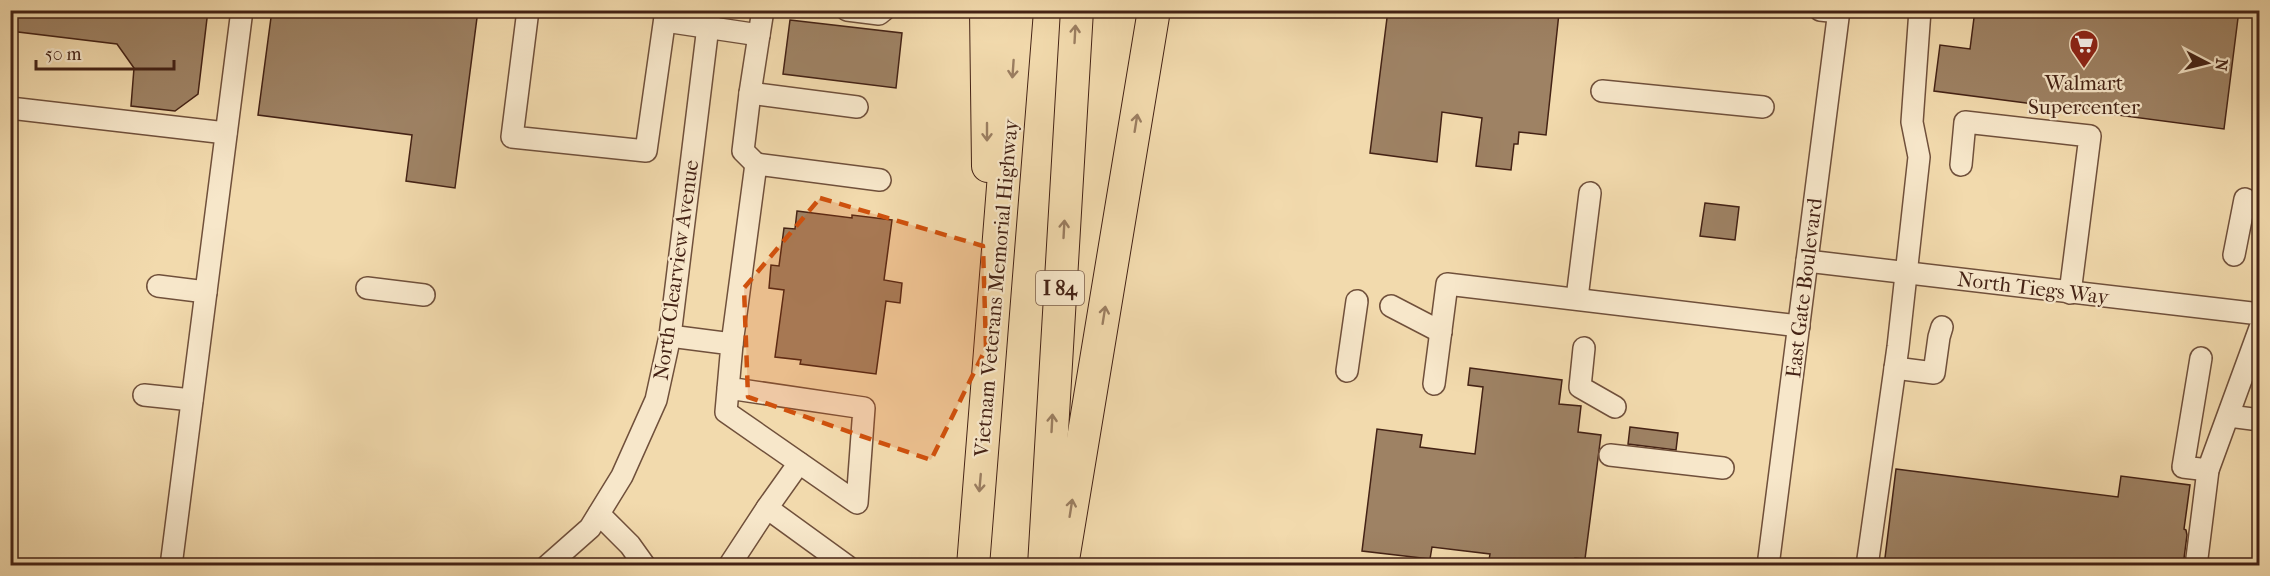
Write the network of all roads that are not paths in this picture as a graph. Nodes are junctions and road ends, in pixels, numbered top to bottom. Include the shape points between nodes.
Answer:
1 (242, 10) edge
2 (528, 10) edge
3 (763, 10) edge
4 (847, 10) edge
5 (884, 10) edge
6 (986, 10) edge
7 (1017, 10) edge
8 (1077, 10) edge
9 (1155, 10) edge
10 (1920, 10) edge
11 (1833, 11) edge
12 (665, 16) edge
13 (709, 19) edge
14 (759, 35) junction
15 (1602, 91) dead end
16 (750, 93) junction
17 (858, 107) dead end
18 (10, 108) edge
19 (1763, 108) dead end
20 (226, 133) junction
21 (756, 164) junction
22 (1961, 165) dead end
23 (880, 180) dead end
24 (1590, 193) dead end
25 (2245, 199) dead end
26 (2234, 255) dead end
27 (1807, 261) junction
28 (1906, 272) junction
29 (158, 286) dead end
30 (367, 288) dead end
31 (206, 292) junction
32 (2070, 292) junction
33 (424, 296) dead end
34 (1577, 298) junction
35 (995, 299) junction
36 (1357, 301) dead end
37 (1391, 306) dead end
38 (2259, 314) edge
39 (1799, 326) junction
40 (1942, 327) dead end
41 (2259, 328) edge
42 (1441, 332) junction
43 (670, 336) junction
44 (732, 344) junction
45 (1584, 348) dead end
46 (2201, 358) dead end
47 (1895, 368) junction
48 (1347, 371) dead end
49 (1434, 384) dead end
50 (728, 388) junction
51 (144, 395) dead end
52 (192, 400) junction
53 (1615, 407) dead end
54 (2229, 416) junction
55 (2259, 420) edge
56 (1610, 455) dead end
57 (799, 463) junction
58 (1723, 468) dead end
59 (2208, 471) junction
60 (767, 508) junction
61 (599, 514) junction
62 (171, 566) edge
63 (547, 566) edge
64 (645, 566) edge
65 (729, 566) edge
66 (847, 566) edge
67 (973, 566) edge
68 (1044, 566) edge
69 (1062, 566) edge
70 (1768, 566) edge
71 (1867, 566) edge
72 (2196, 566) edge

1 - 20 street
2 - 12 street via 512,137 646,151
3 - 14 street
4 - 5 street via 879,14
6 -> 35 highway via 987,149
7 -> 35 highway, Vietnam Veterans Memorial Highway
68 -> 8 highway, I 84
69 -> 9 highway
10 - 28 street via 1912,122 1919,158
11 - 27 street, East Gate Boulevard
12 - 13 street
13 - 14 street
13 - 43 street, North Clearview Avenue
14 - 16 street
15 - 19 street
16 - 17 street
16 - 21 street via 742,152
18 - 20 street
20 - 31 street
21 - 23 street
21 - 44 street
22 - 32 street via 1965,122 2090,136
24 - 34 street
25 - 26 street
27 - 28 street, North Tiegs Way
27 - 39 street, East Gate Boulevard
28 - 32 street, North Tiegs Way
28 - 47 street
29 - 31 street
30 - 33 street
31 - 52 street
32 - 38 street, North Tiegs Way
34 - 39 street
34 - 42 street via 1447,284
35 -> 67 highway, Vietnam Veterans Memorial Highway
36 - 48 street
37 - 42 street
39 - 70 street, East Gate Boulevard
40 - 47 street via 1934,373
41 - 54 street
42 - 49 street
43 - 44 street
43 - 61 street, North Clearview Avenue via 656,400 622,476
44 - 50 street
45 - 53 street via 1580,387
46 - 59 street via 2183,467
47 - 71 street
50 - 57 street via 726,412
50 - 57 street via 864,408 857,503
51 - 52 street
52 - 62 street
54 - 55 street
54 - 59 street
56 - 58 street
57 - 60 street
59 - 72 street
60 - 65 street
60 - 66 street
61 - 63 street, North Clearview Avenue via 590,528
61 - 64 street

